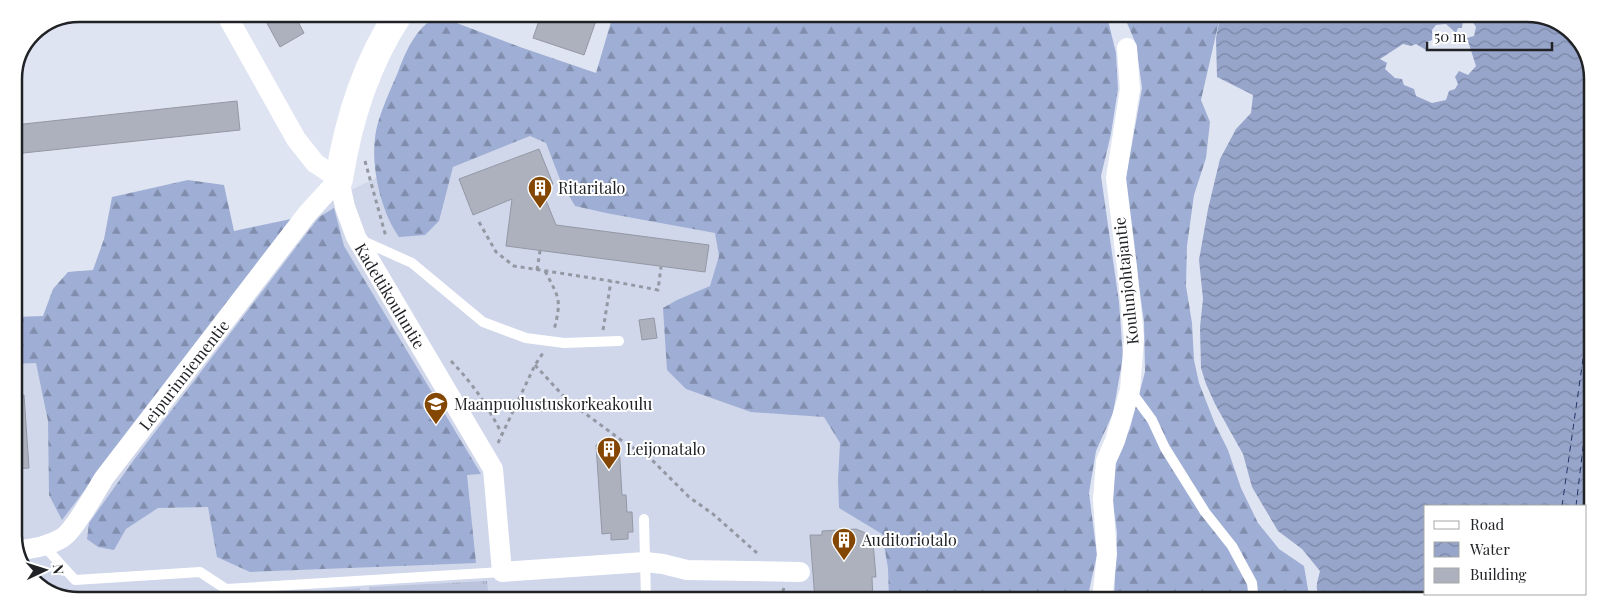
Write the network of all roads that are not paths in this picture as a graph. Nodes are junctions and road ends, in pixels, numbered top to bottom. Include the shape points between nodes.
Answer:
1 (230, 22) edge
2 (394, 22) edge
3 (1127, 48) dead end
4 (339, 179) junction
5 (356, 237) junction
6 (619, 341) dead end
7 (1130, 390) junction
8 (644, 519) dead end
9 (44, 546) junction
10 (25, 549) edge
11 (646, 562) junction
12 (502, 572) junction
13 (796, 572) road end
14 (646, 592) edge
15 (1103, 592) edge
16 (1253, 592) edge

1 - 4 street via 296,139 315,163
2 - 4 street, Kadettikouluntie via 368,71 345,140
3 - 7 street, Koulunjohtajantie via 1130,89 1116,178 1134,338
4 - 5 street, Kadettikouluntie
4 - 9 street, Leipurinniementie via 307,214 104,478 64,538
5 - 6 lane via 412,263 483,322 526,338 564,343
5 - 12 street, Kadettikouluntie via 493,468
7 - 15 street, Koulunjohtajantie via 1106,461 1103,500 1107,554
7 - 16 lane via 1152,420 1165,448 1205,512 1232,546 1252,583
8 - 11 lane
9 - 10 street, Leipurinniementie
9 - 12 lane via 76,580 200,572 226,589
11 - 12 street
11 - 13 street via 687,570
11 - 14 lane

